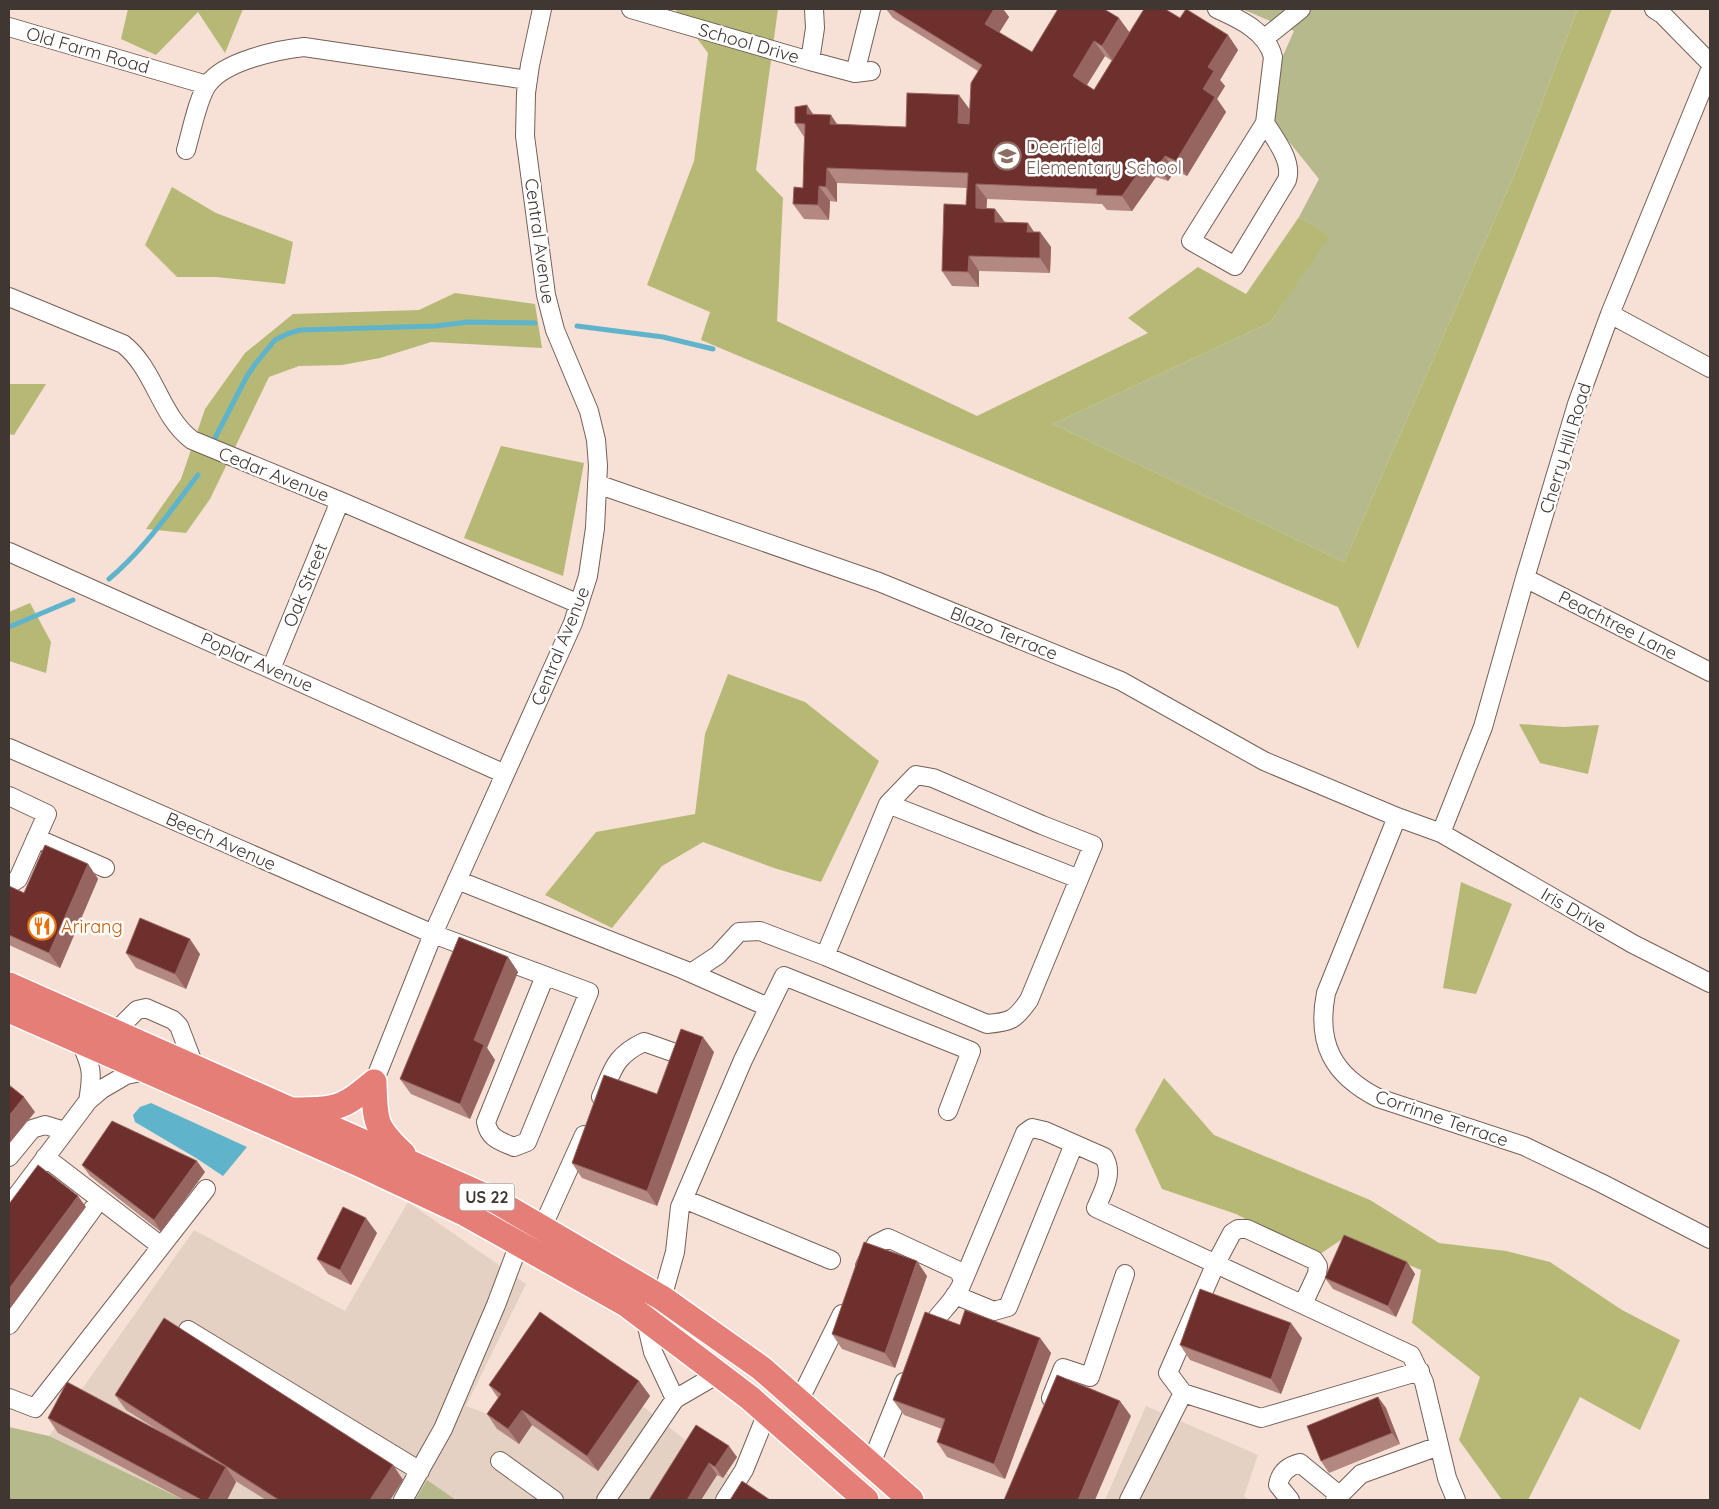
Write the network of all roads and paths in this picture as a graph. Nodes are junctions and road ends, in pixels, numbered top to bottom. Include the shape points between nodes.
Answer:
1 (542, 9) edge
2 (631, 9) edge
3 (814, 9) edge
4 (871, 9) edge
5 (1218, 9) edge
6 (1302, 9) edge
7 (1654, 9) edge
8 (9, 27) edge
9 (1264, 38) junction
10 (810, 61) junction
11 (1710, 63) edge
12 (1710, 70) edge
13 (528, 80) junction
14 (207, 85) junction
15 (1266, 123) junction
16 (186, 150) dead end
17 (9, 297) edge
18 (1610, 314) junction
19 (1710, 368) edge
20 (597, 484) junction
21 (340, 501) junction
22 (9, 552) edge
23 (1525, 578) junction
24 (579, 604) junction
25 (271, 669) junction
26 (1710, 672) edge
27 (9, 748) edge
28 (505, 774) junction
29 (10, 800) edge
30 (888, 804) junction
31 (1397, 817) junction
32 (1441, 833) junction
33 (36, 838) junction
34 (105, 868) dead end
35 (1079, 879) junction
36 (457, 880) junction
37 (9, 885) edge
38 (433, 934) junction
39 (825, 956) junction
40 (691, 973) junction
41 (545, 976) junction
42 (1710, 983) edge
43 (9, 986) edge
44 (768, 1007) junction
45 (9, 1010) edge
46 (115, 1032) junction
47 (80, 1041) junction
48 (678, 1054) edge
49 (195, 1068) junction
50 (146, 1071) junction
51 (374, 1082) junction
52 (88, 1101) junction
53 (290, 1110) junction
54 (948, 1111) dead end
55 (65, 1131) junction
56 (1074, 1144) junction
57 (9, 1157) edge
58 (45, 1157) junction
59 (413, 1164) junction
60 (206, 1189) dead end
61 (100, 1199) junction
62 (684, 1199) junction
63 (9, 1206) edge
64 (542, 1228) junction
65 (1710, 1239) edge
66 (519, 1244) junction
67 (161, 1246) junction
68 (831, 1260) dead end
69 (1216, 1263) junction
70 (1125, 1274) dead end
71 (859, 1279) edge
72 (959, 1288) junction
73 (850, 1297) edge
74 (662, 1298) junction
75 (1303, 1304) junction
76 (644, 1318) junction
77 (9, 1325) edge
78 (188, 1330) dead end
79 (718, 1374) junction
80 (1422, 1377) junction
81 (1184, 1393) junction
82 (9, 1398) edge
83 (675, 1400) junction
84 (799, 1401) junction
85 (767, 1412) junction
86 (1045, 1412) edge
87 (1439, 1446) junction
88 (500, 1461) dead end
89 (870, 1464) junction
90 (420, 1471) junction
91 (1337, 1498) edge
92 (403, 1500) edge
93 (554, 1500) edge
94 (606, 1500) edge
95 (724, 1500) edge
96 (866, 1500) edge
97 (911, 1500) edge
98 (1129, 1500) edge
99 (1290, 1500) edge
100 (1456, 1500) edge

1 - 13 street, Central Avenue
2 - 10 street, School Drive
3 - 10 street via 816,28
4 - 10 street, School Drive via 863,72
5 - 9 street
6 - 9 street
7 - 11 street
8 - 14 street, Old Farm Road
9 - 15 street via 1273,57
12 - 18 street, Cherry Hill Road
13 - 14 street via 304,47 275,52 237,65 222,71
13 - 20 street, Central Avenue via 525,136 546,295 555,330 588,411 596,440
14 - 16 street
15 - 15 street via 1191,241 1235,266 1287,180 1287,161
17 - 21 street, Cedar Avenue via 122,344 141,362 174,422 192,440
18 - 19 street
18 - 23 street, Cherry Hill Road via 1577,404
20 - 24 street, Central Avenue via 588,576
20 - 31 street, Blazo Terrace via 879,582 1121,680 1264,761
21 - 24 street, Cedar Avenue
21 - 25 street, Oak Street
22 - 25 street, Poplar Avenue
23 - 26 street, Peachtree Lane
23 - 32 street, Cherry Hill Road via 1483,727
24 - 28 street, Central Avenue
25 - 28 street, Poplar Avenue
27 - 38 street, Beech Avenue
28 - 36 street, Central Avenue
29 - 33 street via 47,814
30 - 35 street
30 - 35 street via 916,775 933,778 1093,845
30 - 39 street
31 - 32 street, Blazo Terrace
31 - 65 street, Corrinne Terrace via 1322,1010 1327,1046 1346,1077 1378,1098 1524,1146
32 - 42 street, Iris Drive via 1633,944
33 - 34 street
33 - 37 street via 18,879
35 - 39 street via 1029,1000 1018,1015 1005,1022 987,1024
36 - 38 street, Central Avenue
36 - 40 street
38 - 41 street, Beech Avenue
38 - 51 street, Central Avenue
39 - 40 street via 760,931 739,932 718,955
40 - 44 street
41 - 41 street, Beech Avenue via 486,1122 487,1131 493,1137 514,1147 527,1142 589,992
43 - 46 highway, US 22
44 - 54 street via 784,976 971,1052
44 - 62 street
45 - 47 highway, US 22
46 - 49 highway, US 22
46 - 49 street via 142,1008 173,1020 179,1026
47 - 50 highway, US 22
47 - 52 street via 91,1069
48 - 64 street via 644,1042 629,1049 617,1061
49 - 53 highway, US 22
50 - 52 street via 126,1075
50 - 66 highway, US 22 via 355,1162 466,1214
51 - 53 highway via 336,1107
51 - 59 highway via 375,1112 381,1131
52 - 55 street
53 - 59 highway, US 22
55 - 57 street via 45,1126 32,1130
55 - 58 street
56 - 69 street via 1104,1157 1108,1164 1108,1177 1096,1208
56 - 72 street via 1032,1128 1025,1133
56 - 72 street via 1008,1307 994,1311
58 - 61 street
58 - 63 street
59 - 64 highway, US 22 via 496,1201
60 - 67 street
61 - 67 street
61 - 77 street
62 - 68 street
62 - 74 street via 680,1207 675,1252
64 - 74 highway, US 22
66 - 76 highway, US 22 via 626,1304
66 - 90 street via 443,1429
67 - 82 street via 35,1408
69 - 75 street
69 - 75 street via 1232,1233 1238,1229 1247,1229 1314,1260 1318,1266 1317,1274
69 - 81 street via 1168,1373
70 - 86 street via 1090,1377 1063,1368
71 - 72 street via 876,1244 888,1238 959,1271
72 - 89 street via 934,1322
73 - 84 street
74 - 84 highway, US 22 via 761,1368
75 - 80 street via 1412,1355
76 - 79 highway, US 22
76 - 83 street via 653,1352
78 - 90 street
79 - 83 street
79 - 85 highway, US 22
80 - 81 street via 1261,1418
80 - 87 street
81 - 98 street
83 - 94 street
84 - 89 highway, US 22
85 - 95 street via 744,1470
85 - 96 highway, US 22
87 - 91 street via 1362,1474
87 - 100 street
88 - 93 street
89 - 97 highway, US 22
90 - 92 street
91 - 99 street via 1300,1464 1279,1477 1278,1486

